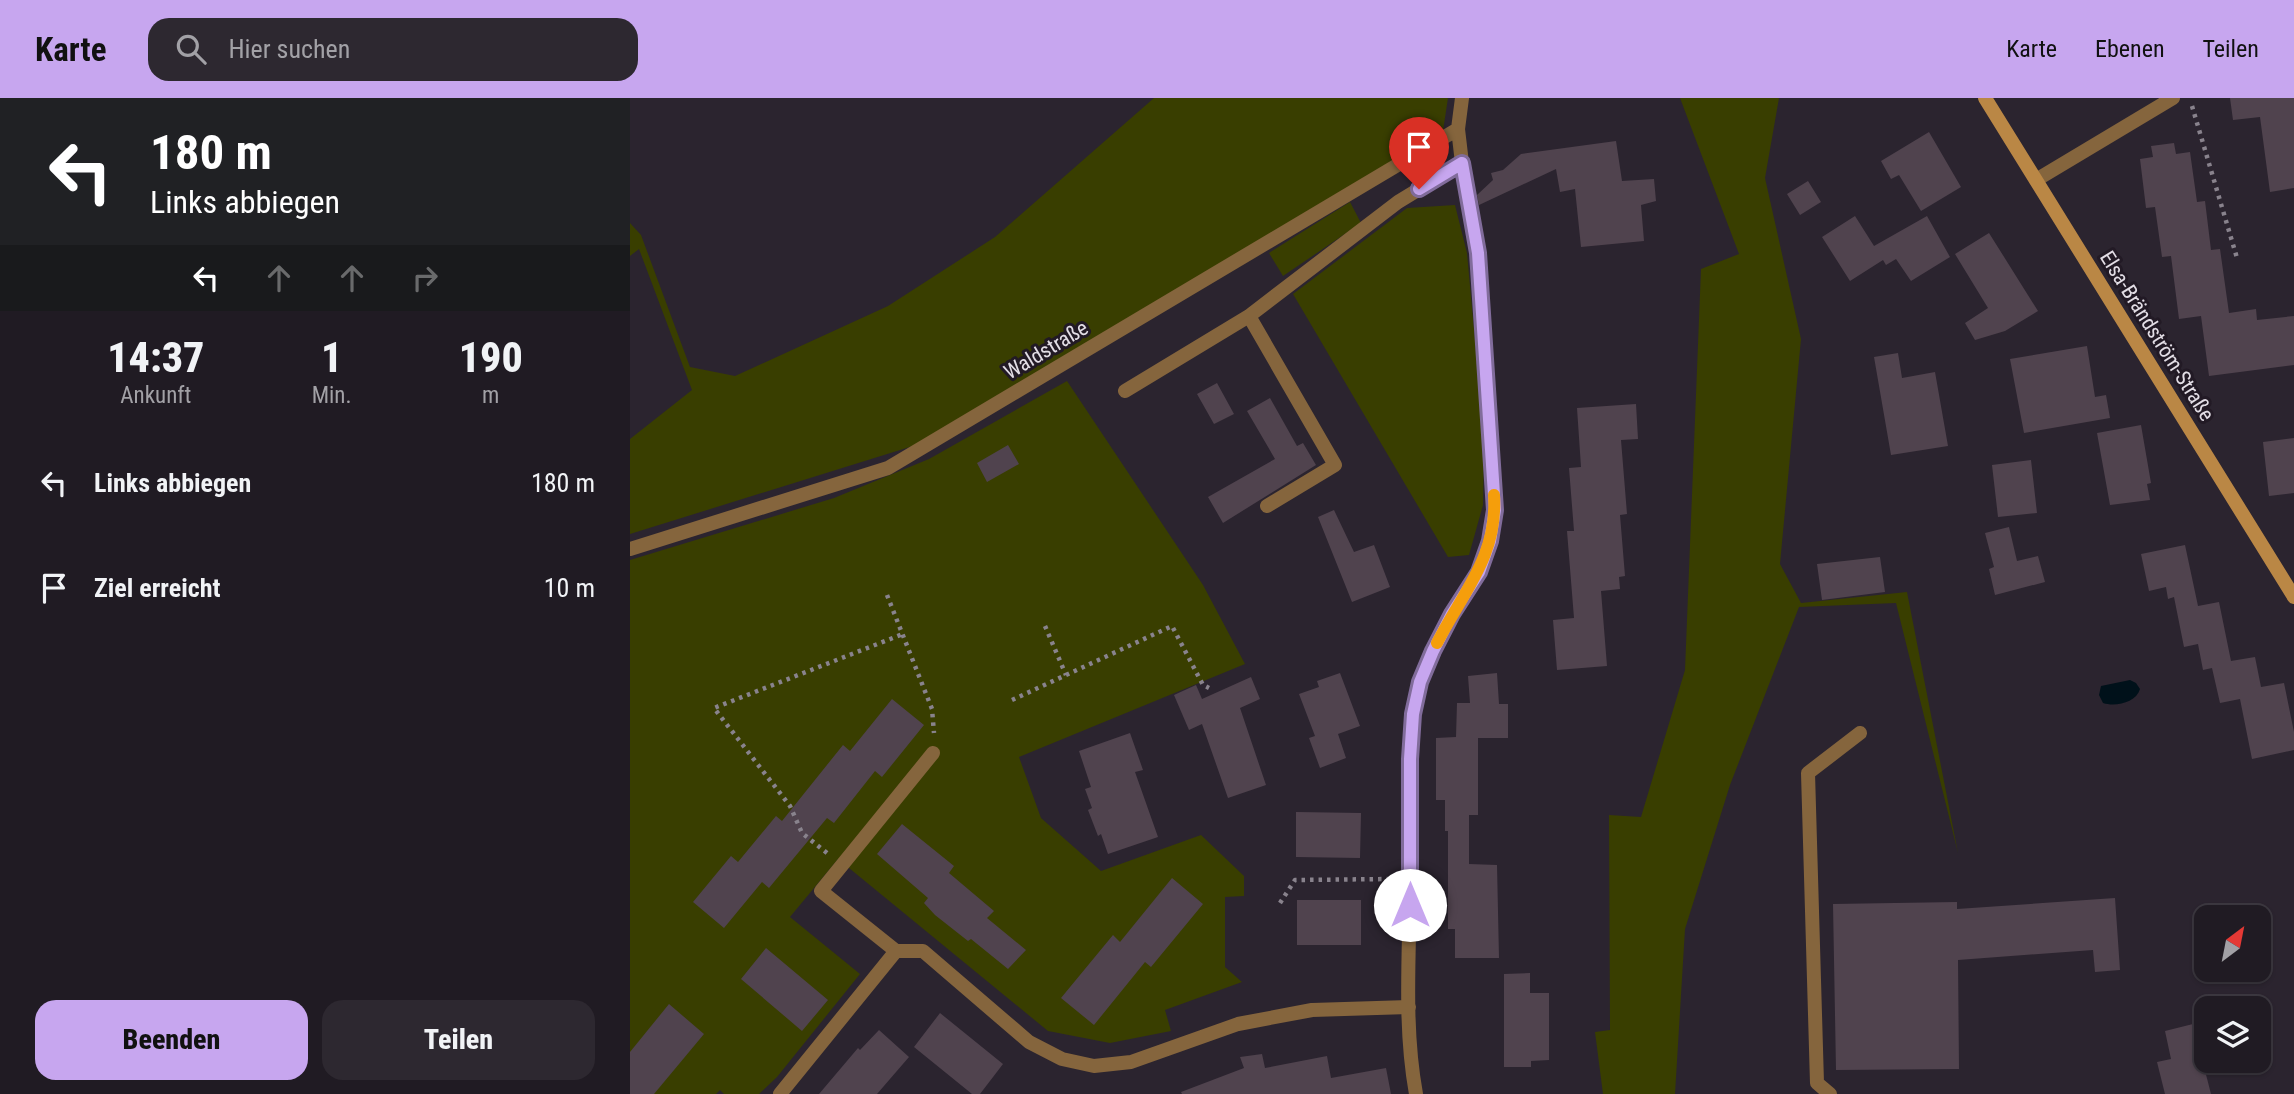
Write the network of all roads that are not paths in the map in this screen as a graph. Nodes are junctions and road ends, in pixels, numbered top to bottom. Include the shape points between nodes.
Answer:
1 (1462, 98) edge
2 (1985, 98) edge
3 (2173, 98) edge
4 (1458, 129) junction
5 (1462, 163) junction
6 (2036, 180) junction
7 (1250, 316) junction
8 (1125, 391) dead end
9 (1267, 506) dead end
10 (630, 549) edge
11 (2294, 597) edge
12 (1860, 733) dead end
13 (933, 754) road end
14 (896, 951) junction
15 (1409, 1007) junction
16 (780, 1094) edge
17 (1416, 1094) edge
18 (1830, 1094) edge

1 - 4 street
2 - 6 street, Elsa-Brändström-Straße
3 - 6 street
4 - 5 street
4 - 10 street, Waldstraße via 888,468
5 - 7 street via 1398,202
5 - 15 street via 1478,253 1495,510 1479,572 1433,651 1413,714
6 - 11 street, Elsa-Brändström-Straße
7 - 8 street
7 - 9 street via 1335,465
12 - 18 street via 1808,773 1817,1083
13 - 14 street via 821,891
14 - 15 street via 923,951 1029,1042 1062,1059 1094,1066 1131,1062 1238,1024 1312,1010
14 - 16 street
15 - 17 street

